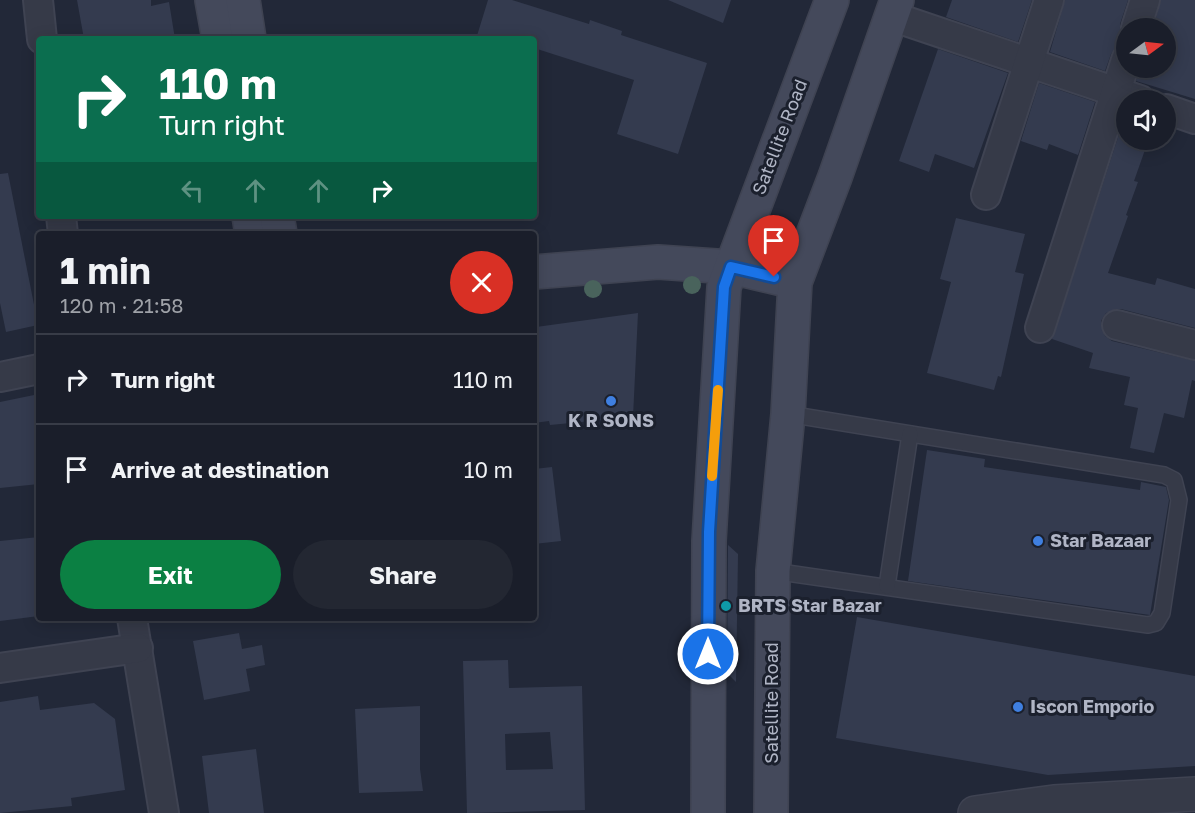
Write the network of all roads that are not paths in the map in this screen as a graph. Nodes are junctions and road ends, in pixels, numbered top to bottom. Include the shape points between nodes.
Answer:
1 (38, 0) edge
2 (212, 0) edge
3 (243, 0) edge
4 (832, 0) edge
5 (1049, 0) edge
6 (1145, 0) edge
7 (894, 8) edge
8 (1139, 18) edge
9 (42, 36) edge
10 (218, 36) edge
11 (249, 36) edge
12 (1028, 63) junction
13 (1116, 93) edge
14 (1176, 112) edge
15 (1195, 119) edge
16 (1116, 128) edge
17 (986, 195) dead end
18 (537, 272) edge
19 (727, 277) junction
20 (794, 292) junction
21 (537, 296) edge
22 (1117, 325) dead end
23 (1040, 328) dead end
24 (1195, 345) edge
25 (36, 370) edge
26 (0, 377) edge
27 (788, 414) junction
28 (910, 434) junction
29 (773, 571) junction
30 (887, 586) junction
31 (133, 621) edge
32 (138, 648) junction
33 (0, 668) edge
34 (1195, 794) edge
35 (159, 812) edge
36 (708, 813) edge
37 (771, 813) edge
38 (975, 813) edge

1 - 9 street
2 - 10 main road
3 - 11 main road
4 - 19 main road, Satellite Road
5 - 12 street
6 - 8 street
7 - 12 street
7 - 20 main road, Satellite Road
12 - 13 street
12 - 17 street
14 - 15 street
16 - 23 street
18 - 19 main road via 658,262
19 - 20 main road
19 - 21 main road
19 - 36 main road, Satellite Road via 709,541
20 - 27 main road, Satellite Road
22 - 24 street
25 - 26 street
27 - 28 lane
27 - 29 main road, Satellite Road
28 - 30 lane
28 - 30 lane via 1164,474 1174,480 1179,500 1162,613 1156,623 1142,625
29 - 30 lane
29 - 37 main road, Satellite Road
31 - 32 street
32 - 33 street
32 - 35 street
34 - 38 street via 1054,802

